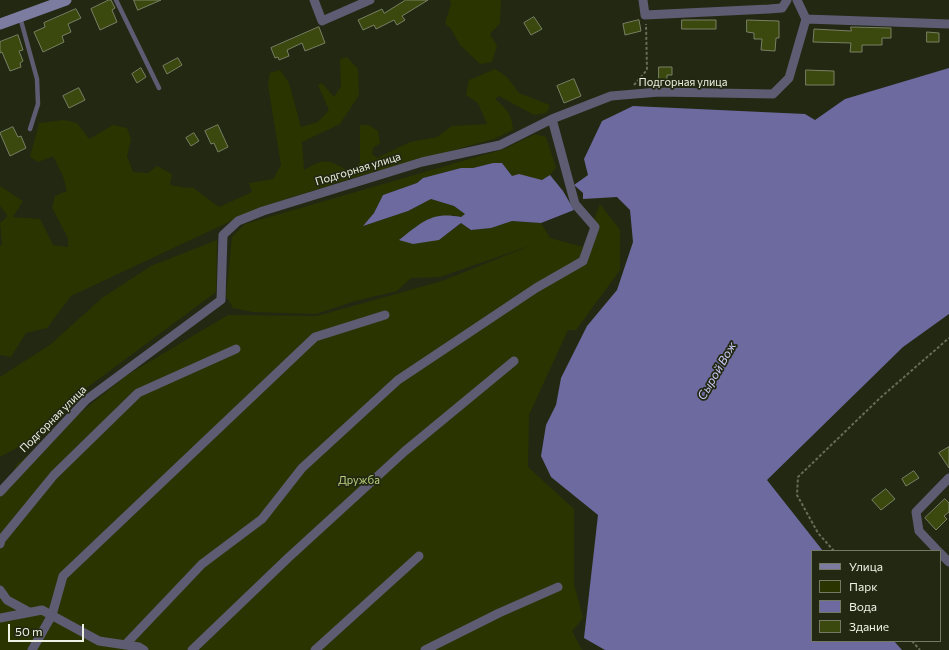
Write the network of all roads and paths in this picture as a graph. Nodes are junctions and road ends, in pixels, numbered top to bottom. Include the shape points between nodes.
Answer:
1 (66, 0) edge
2 (116, 0) edge
3 (314, 0) edge
4 (370, 0) edge
5 (643, 0) edge
6 (787, 0) edge
7 (797, 0) edge
8 (646, 15) junction
9 (20, 17) junction
10 (806, 20) junction
11 (0, 24) edge
12 (949, 24) edge
13 (159, 88) dead end
14 (626, 95) junction
15 (552, 119) junction
16 (30, 129) dead end
17 (385, 315) dead end
18 (949, 338) edge
19 (236, 349) dead end
20 (514, 361) dead end
21 (949, 478) edge
22 (0, 492) edge
23 (0, 544) edge
24 (833, 550) edge
25 (937, 550) edge
26 (941, 554) edge
27 (419, 556) dead end
28 (949, 562) edge
29 (558, 587) dead end
30 (0, 590) edge
31 (29, 612) junction
32 (52, 615) junction
33 (0, 618) edge
34 (913, 642) edge
35 (125, 645) junction
36 (98, 646) edge
37 (32, 650) edge
38 (144, 650) edge
39 (192, 650) edge
40 (315, 650) edge
41 (425, 650) edge
42 (920, 650) edge

1 - 9 main road
2 - 13 lane
3 - 4 street via 322,21
5 - 8 street
6 - 8 street via 782,8
7 - 10 street
8 - 14 path via 647,70
9 - 11 main road
9 - 16 lane via 37,79 38,104
10 - 12 street
10 - 14 street, Подгорная улица via 789,78 773,94 659,92
14 - 15 street, Подгорная улица via 611,96
15 - 22 street, Подгорная улица via 500,145 422,162 238,221 223,235 221,300 86,400
15 - 35 street via 575,204 595,227 583,261 536,288 398,380 302,468 262,519 202,564
17 - 32 street via 315,337 63,576
18 - 24 path via 880,398 798,477 797,494 818,533
19 - 23 street via 138,394 54,475
20 - 39 street via 405,451
21 - 25 street via 916,512 919,530
26 - 28 street
27 - 40 street
29 - 41 street
30 - 31 street via 7,600
31 - 32 street via 42,610
31 - 33 street
32 - 36 street
32 - 37 street
34 - 42 path
35 - 36 street
35 - 38 street

